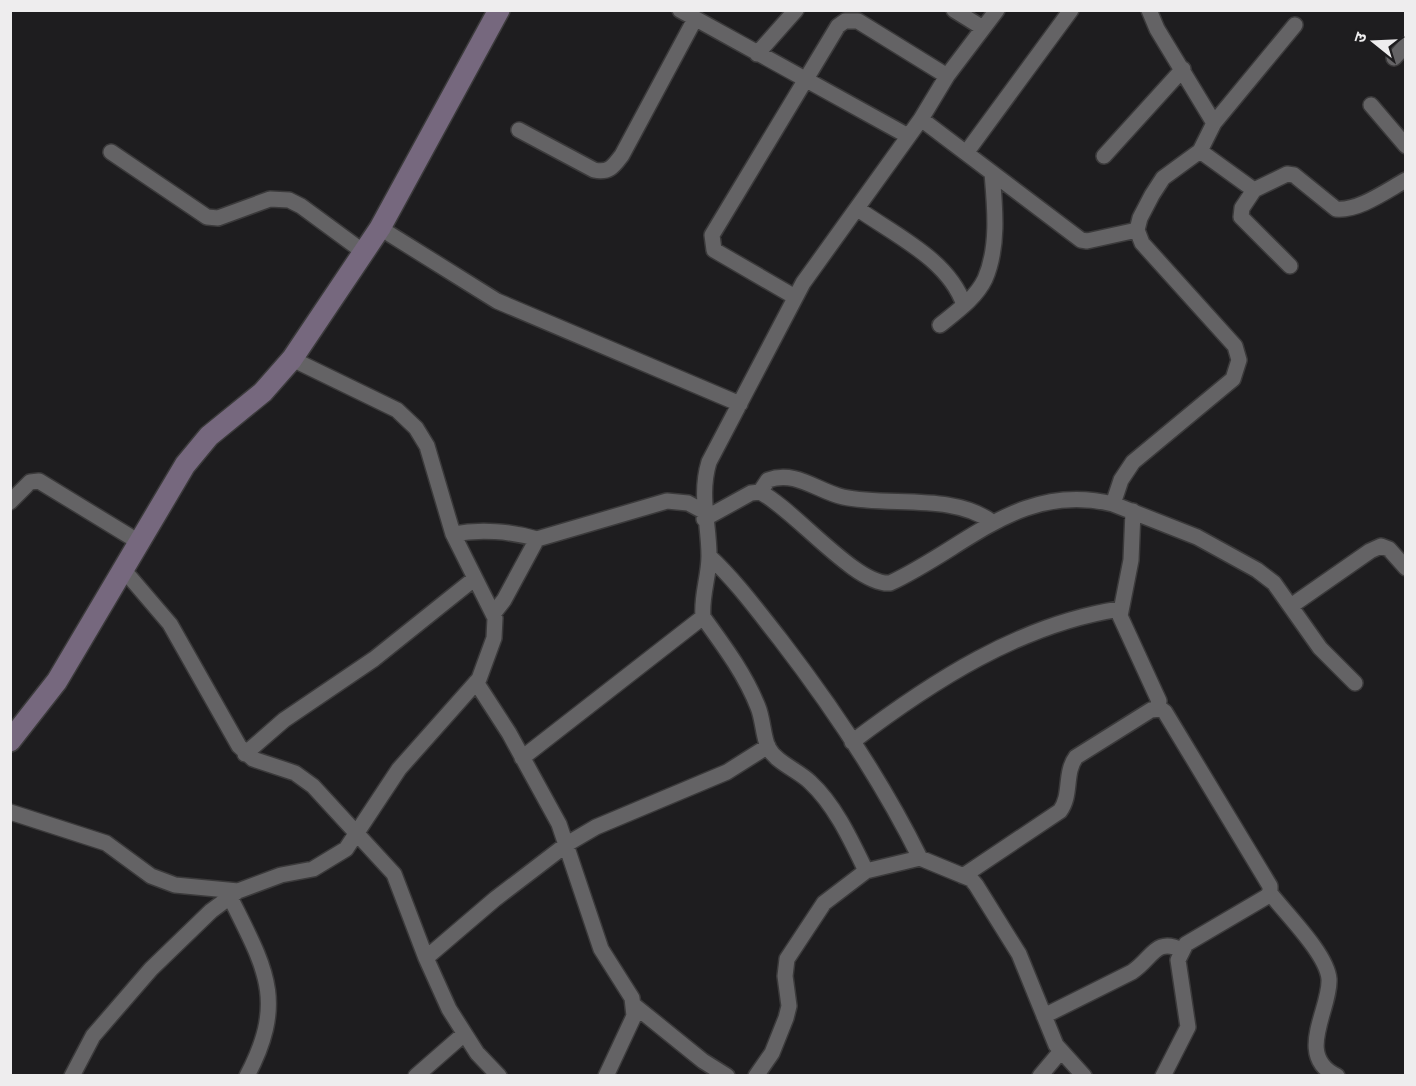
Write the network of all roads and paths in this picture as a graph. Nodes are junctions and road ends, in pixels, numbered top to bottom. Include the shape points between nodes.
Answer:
1 (499, 10) edge
2 (680, 10) edge
3 (796, 10) edge
4 (954, 10) edge
5 (997, 10) edge
6 (1071, 10) edge
7 (1149, 10) edge
8 (695, 19) junction
9 (1295, 25) dead end
10 (983, 28) junction
11 (1406, 45) edge
12 (757, 54) junction
13 (1394, 58) dead end
14 (1183, 69) junction
15 (947, 76) junction
16 (803, 81) junction
17 (1371, 105) dead end
18 (921, 119) junction
19 (1214, 123) junction
20 (519, 130) dead end
21 (908, 136) junction
22 (1406, 146) edge
23 (1200, 151) junction
24 (111, 152) dead end
25 (966, 153) junction
26 (1104, 156) dead end
27 (992, 173) junction
28 (1406, 180) edge
29 (1254, 190) junction
30 (858, 209) junction
31 (380, 228) junction
32 (1137, 230) junction
33 (365, 253) junction
34 (1290, 266) dead end
35 (795, 297) junction
36 (964, 305) junction
37 (940, 325) dead end
38 (292, 359) junction
39 (740, 404) junction
40 (760, 492) junction
41 (10, 502) edge
42 (1113, 504) junction
43 (1133, 512) junction
44 (704, 515) junction
45 (992, 522) junction
46 (453, 534) junction
47 (537, 539) junction
48 (139, 542) junction
49 (709, 556) junction
50 (1406, 568) edge
51 (123, 569) junction
52 (474, 579) junction
53 (1291, 606) junction
54 (1120, 609) junction
55 (493, 614) junction
56 (703, 617) junction
57 (476, 682) junction
58 (1355, 683) dead end
59 (1157, 709) junction
60 (10, 741) edge
61 (852, 742) junction
62 (768, 746) junction
63 (245, 754) junction
64 (522, 758) junction
65 (10, 812) edge
66 (356, 834) junction
67 (567, 844) junction
68 (920, 858) junction
69 (866, 871) junction
70 (963, 876) junction
71 (1270, 893) junction
72 (234, 894) junction
73 (1182, 950) junction
74 (426, 958) junction
75 (635, 1006) junction
76 (1044, 1016) junction
77 (464, 1034) junction
78 (1061, 1051) junction
79 (703, 1062) junction
80 (72, 1076) edge
81 (247, 1076) edge
82 (416, 1076) edge
83 (499, 1076) edge
84 (606, 1076) edge
85 (696, 1076) edge
86 (726, 1076) edge
87 (756, 1076) edge
88 (1041, 1076) edge
89 (1084, 1076) edge
90 (1163, 1076) edge
91 (1337, 1076) edge

1 - 31 main road
2 - 8 street
3 - 12 street
4 - 10 street
5 - 10 street
6 - 25 street
7 - 14 street
8 - 12 street
8 - 20 street via 612,168 604,172 594,170
9 - 19 street
10 - 15 street
11 - 13 street
12 - 16 street
14 - 19 street
14 - 26 street
15 - 16 street via 858,21 845,21
15 - 18 street
16 - 21 street
16 - 35 street via 711,235 714,250
17 - 22 street
18 - 21 street
18 - 25 street
19 - 23 street
21 - 30 street
23 - 29 street
23 - 32 street via 1163,178
24 - 33 street via 207,217 218,219 270,199 289,200
25 - 27 street
27 - 32 street via 1081,240
27 - 36 street via 995,211 990,259 984,279
28 - 29 street via 1370,200 1343,209 1336,209 1294,175 1287,174
29 - 34 street via 1242,208 1241,217
30 - 35 street
30 - 36 street via 943,269 959,290
31 - 33 main road
31 - 39 street via 497,301
32 - 42 street via 1142,243 1235,346 1239,360 1233,379 1133,462 1121,480
33 - 38 main road
35 - 39 street
36 - 37 street
38 - 46 street via 397,410 416,428 427,446
38 - 48 main road via 263,392 209,436 174,483
39 - 44 street via 709,462 704,483
40 - 44 street
40 - 45 street via 768,480 785,477 843,497 961,508
40 - 45 street via 880,584 897,580
41 - 48 street via 30,482 39,481
42 - 43 street
42 - 45 street via 1090,498 1063,498
43 - 53 street via 1197,537 1257,570 1274,583
43 - 54 street via 1131,560
44 - 47 street via 688,503 667,501
44 - 49 street
46 - 47 street via 470,531
46 - 52 street
47 - 55 street
48 - 51 main road
49 - 56 street
49 - 61 street via 733,579 787,648
50 - 53 street via 1382,546
51 - 60 main road via 57,681
51 - 63 street via 170,624 231,736
52 - 55 street
52 - 63 street via 374,659 284,720
53 - 58 street via 1320,648
54 - 59 street via 1159,701
54 - 61 street via 1053,623 988,655 943,678
55 - 57 street via 495,638
56 - 62 street via 752,692
56 - 64 street
57 - 64 street
57 - 66 street via 399,769
59 - 70 street via 1076,757 1068,798 1060,812
59 - 71 street via 1165,712 1202,769 1267,878
61 - 68 street via 899,816
62 - 67 street via 727,772 596,827
62 - 69 street via 827,801
63 - 66 street via 305,778
64 - 67 street
65 - 72 street via 106,843 151,876 175,885
66 - 72 street via 346,849 313,869 281,875
66 - 74 street via 393,874
67 - 74 street
67 - 75 street via 601,949
68 - 69 street
68 - 70 street
69 - 87 street via 824,903 787,959 786,1018 781,1036
70 - 76 street via 976,885 1019,954
71 - 73 street
71 - 91 street via 1325,965 1328,990 1315,1035 1321,1061
72 - 80 street via 151,969 93,1036
72 - 81 street via 268,988 267,1029
73 - 76 street via 1170,944 1158,947 1132,972
73 - 90 street via 1178,960 1188,1027
74 - 77 street
75 - 79 street
75 - 84 street
76 - 78 street
77 - 82 street
77 - 83 street
78 - 88 street
78 - 89 street
79 - 85 street
79 - 86 street

